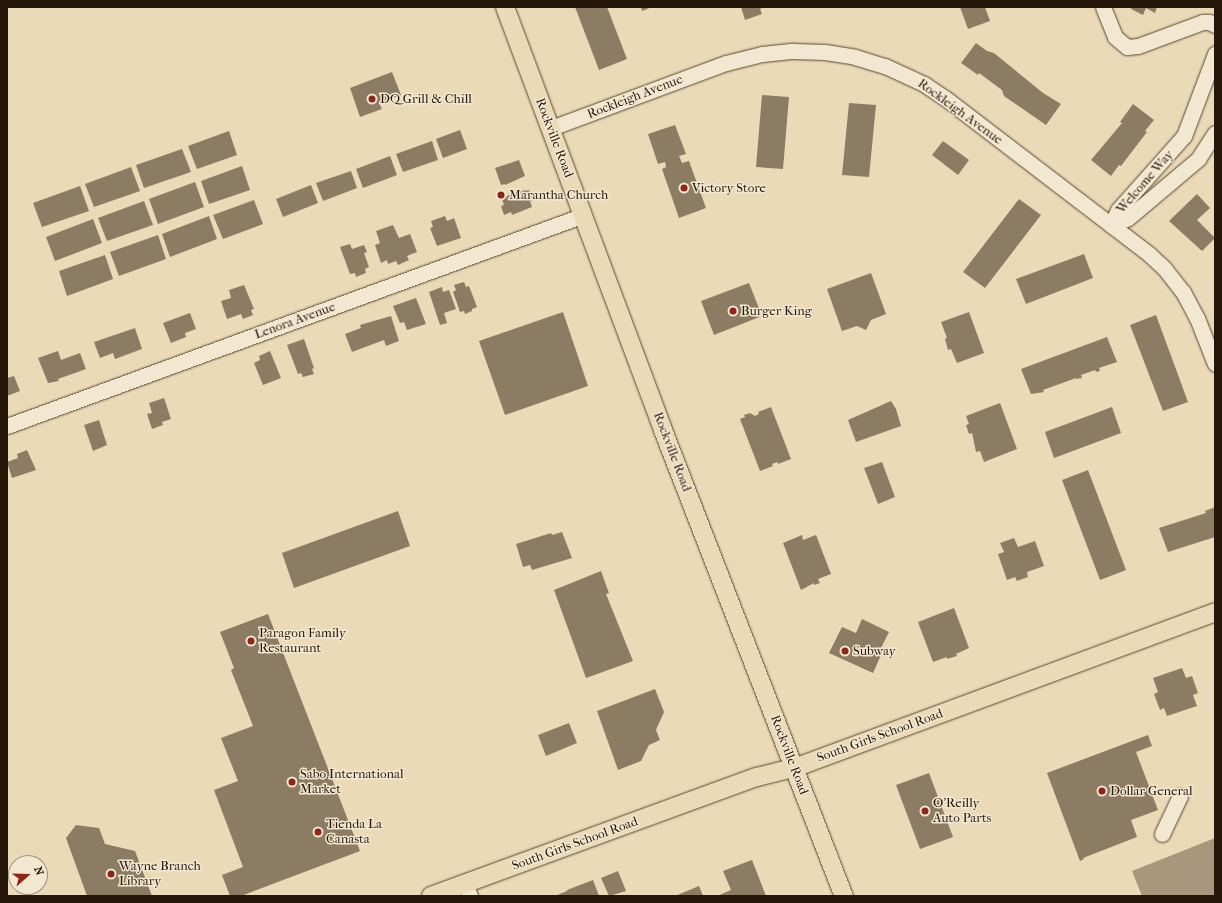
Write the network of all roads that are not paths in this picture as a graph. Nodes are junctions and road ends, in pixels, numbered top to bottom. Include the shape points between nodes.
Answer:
1 (505, 7) edge
2 (1103, 7) edge
3 (1215, 25) edge
4 (1215, 54) edge
5 (551, 128) junction
6 (1215, 133) edge
7 (584, 215) junction
8 (1111, 225) junction
9 (1215, 364) edge
10 (7, 426) edge
11 (1215, 612) edge
12 (794, 768) junction
13 (1180, 796) dead end
14 (1162, 834) dead end
15 (468, 890) edge
16 (431, 896) edge
17 (844, 896) edge

1 - 5 main road, Rockville Road
2 - 3 street via 1115,37 1124,46 1138,46 1203,22
4 - 8 street, Welcome Way via 1184,136 1118,210
5 - 7 main road, Rockville Road
5 - 8 street, Rockleigh Avenue via 738,60 787,52 837,54 885,66 930,88
6 - 8 street, Welcome Way via 1198,159 1128,218
7 - 10 street, Lenora Avenue
7 - 12 main road, Rockville Road
8 - 9 street, Rockleigh Avenue via 1164,268 1183,292 1197,318
11 - 12 main road, South Girls School Road
12 - 15 main road, South Girls School Road via 757,777
12 - 17 main road, Rockville Road
13 - 14 street
15 - 16 main road, South Girls School Road

